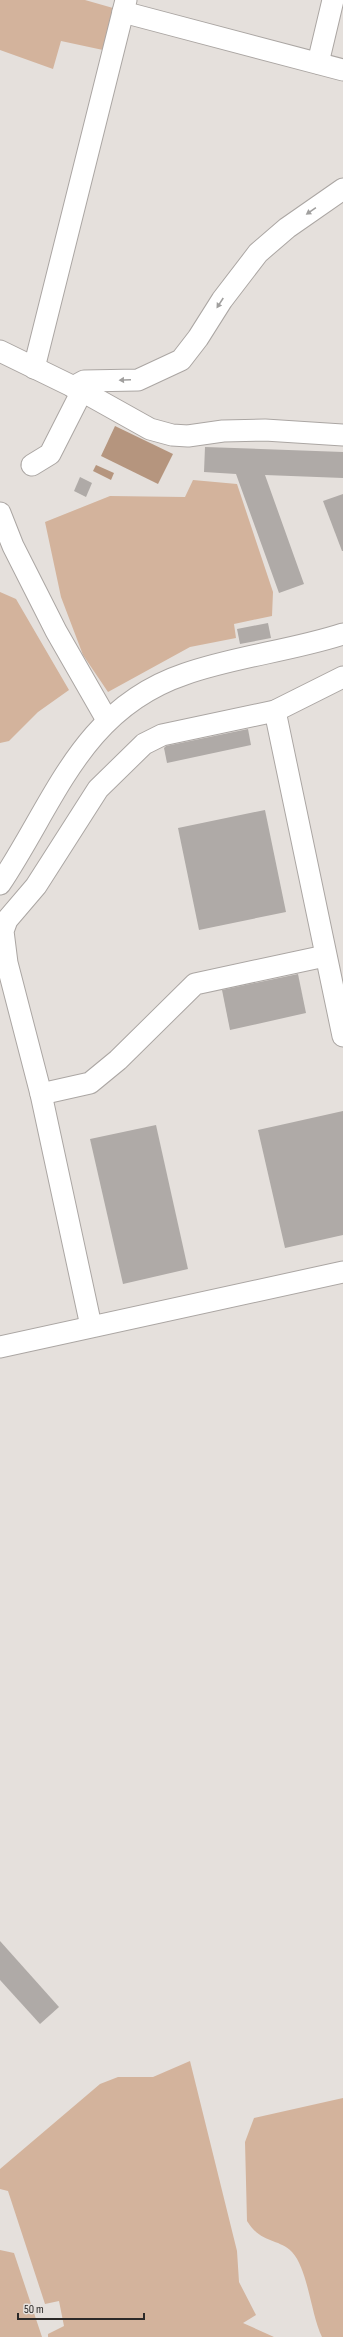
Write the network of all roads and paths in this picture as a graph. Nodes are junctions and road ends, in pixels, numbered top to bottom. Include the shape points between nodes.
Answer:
1 (333, 0) edge
2 (124, 6) edge
3 (318, 64) junction
4 (343, 70) edge
5 (343, 189) edge
6 (0, 351) edge
7 (34, 368) junction
8 (77, 389) junction
9 (343, 435) edge
10 (32, 465) dead end
11 (0, 513) edge
12 (7, 552) edge
13 (343, 634) edge
14 (343, 677) edge
15 (275, 711) junction
16 (107, 720) junction
17 (0, 884) edge
18 (325, 956) junction
19 (343, 1036) edge
20 (41, 1094) junction
21 (343, 1272) edge
22 (91, 1326) junction
23 (0, 1347) edge

1 - 3 street
2 - 3 street
2 - 7 street
3 - 4 street
5 -> 8 street via 287,228 258,252 181,360 138,380 84,381
6 - 7 street
7 - 8 street
8 - 9 street via 150,429 172,435 265,430
8 - 10 street via 49,438 50,454
11 - 12 street
12 - 16 street
13 - 16 street via 183,674 149,690
14 - 15 street
15 - 18 street
15 - 20 street via 162,735 144,744 98,789 36,886 7,920 2,931 3,945
16 - 17 street via 70,765
18 - 19 street
18 - 20 street via 195,984 118,1060 90,1082
20 - 22 street
21 - 22 street
22 - 23 street

